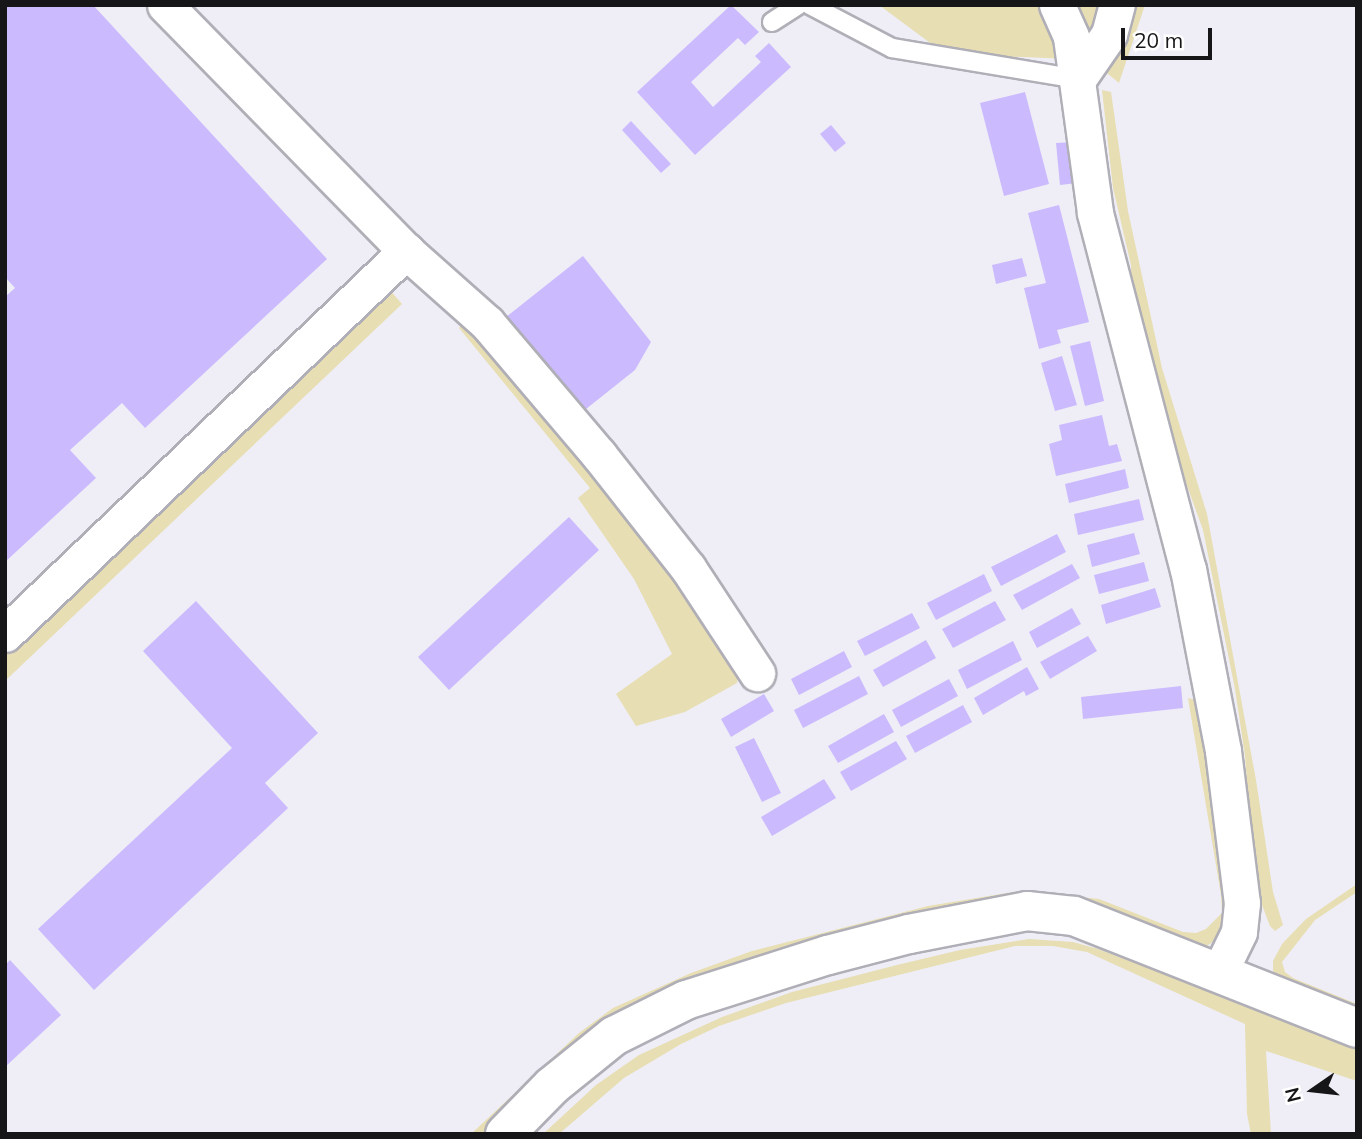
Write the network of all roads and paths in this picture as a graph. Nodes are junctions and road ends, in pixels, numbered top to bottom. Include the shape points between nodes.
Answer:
1 (165, 5) edge
2 (798, 5) edge
3 (810, 5) edge
4 (1057, 5) edge
5 (1117, 5) edge
6 (772, 22) dead end
7 (1078, 79) junction
8 (405, 251) junction
9 (5, 634) edge
10 (757, 673) dead end
11 (1220, 971) junction
12 (1357, 1028) edge
13 (505, 1134) edge

1 - 8 street
2 - 6 lane
3 - 7 lane via 892,48
4 - 7 street via 1071,37
5 - 7 street via 1109,34
7 - 11 street via 1096,213 1188,569 1223,751 1242,903 1239,932
8 - 9 street
8 - 10 street via 487,323 599,455 688,568
11 - 12 street
11 - 13 street via 1074,916 1027,911 909,934 751,979 648,1017 582,1060

